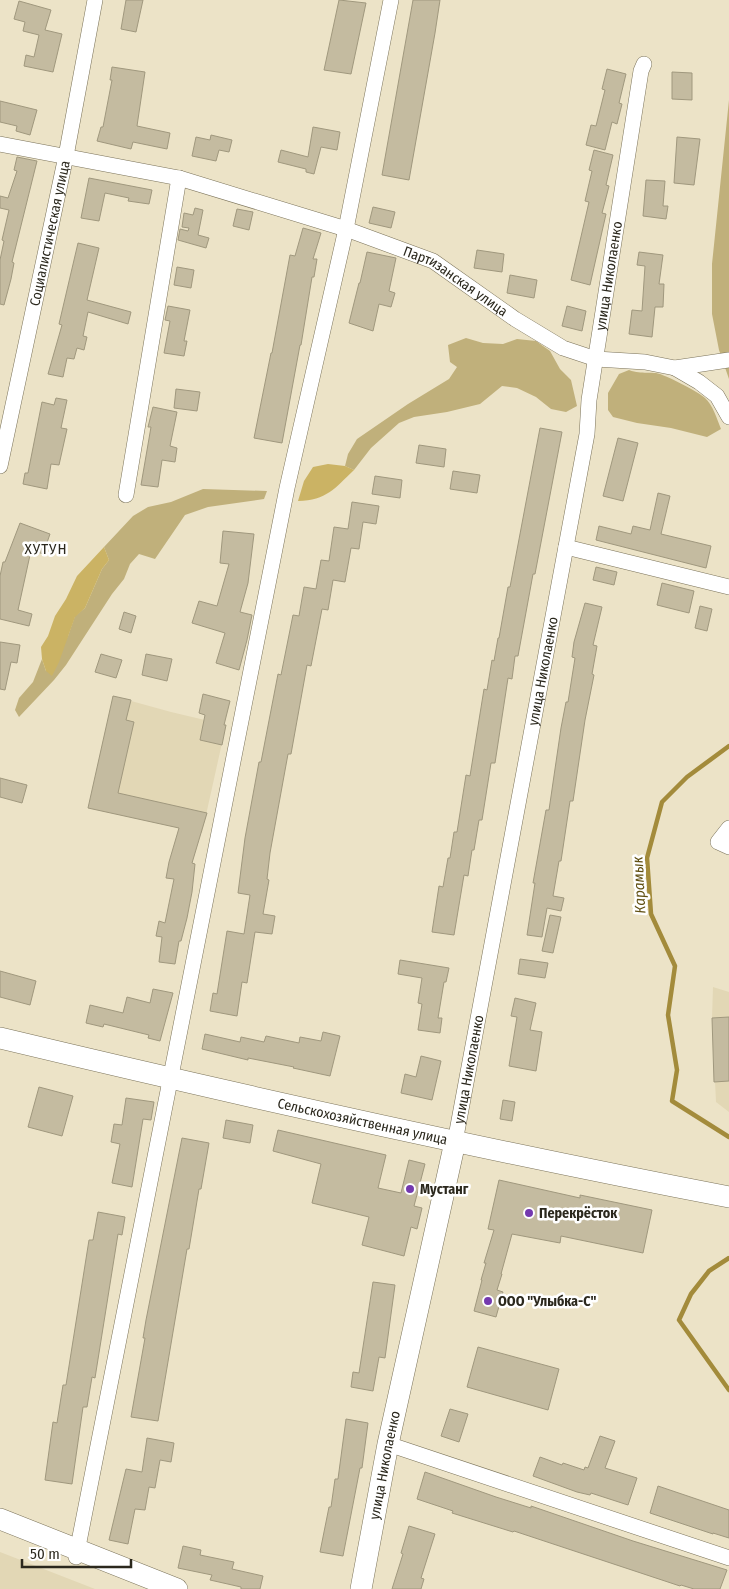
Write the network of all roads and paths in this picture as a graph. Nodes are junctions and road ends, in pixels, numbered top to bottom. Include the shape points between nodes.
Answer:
1 (95, 0) edge
2 (391, 0) edge
3 (644, 64) dead end
4 (0, 144) edge
5 (66, 156) junction
6 (179, 178) junction
7 (346, 228) junction
8 (596, 358) junction
9 (729, 360) edge
10 (675, 368) junction
11 (729, 417) edge
12 (0, 466) edge
13 (126, 495) dead end
14 (566, 547) junction
15 (729, 587) edge
16 (729, 828) edge
17 (729, 847) edge
18 (0, 1038) edge
19 (171, 1079) junction
20 (456, 1142) junction
21 (729, 1197) edge
22 (388, 1444) junction
23 (0, 1519) edge
24 (0, 1527) edge
25 (77, 1554) junction
26 (729, 1558) edge
27 (156, 1589) edge
28 (177, 1589) edge
29 (361, 1589) edge

1 - 5 street, Социалистическая улица
2 - 7 street
3 - 8 street, улица Николаенко
4 - 5 street, Партизанская улица
5 - 6 street, Партизанская улица
5 - 12 street, Социалистическая улица
6 - 7 street, Партизанская улица
6 - 13 street
7 - 8 street, Партизанская улица via 433,261 563,348
7 - 19 street via 287,488
8 - 10 street, Партизанская улица
8 - 14 street, улица Николаенко via 588,400 587,434
9 - 10 street, Партизанская улица
10 - 11 street via 717,396
14 - 15 street
14 - 20 street, улица Николаенко
16 - 17 street via 718,842
18 - 19 main road, Сельскохозяйственная улица
19 - 20 main road, Сельскохозяйственная улица
19 - 25 street
20 - 21 main road, Сельскохозяйственная улица
20 - 22 main road, улица Николаенко
22 - 26 street
22 - 29 main road, улица Николаенко
23 - 25 main road
24 - 25 main road
25 - 27 main road
25 - 28 main road

